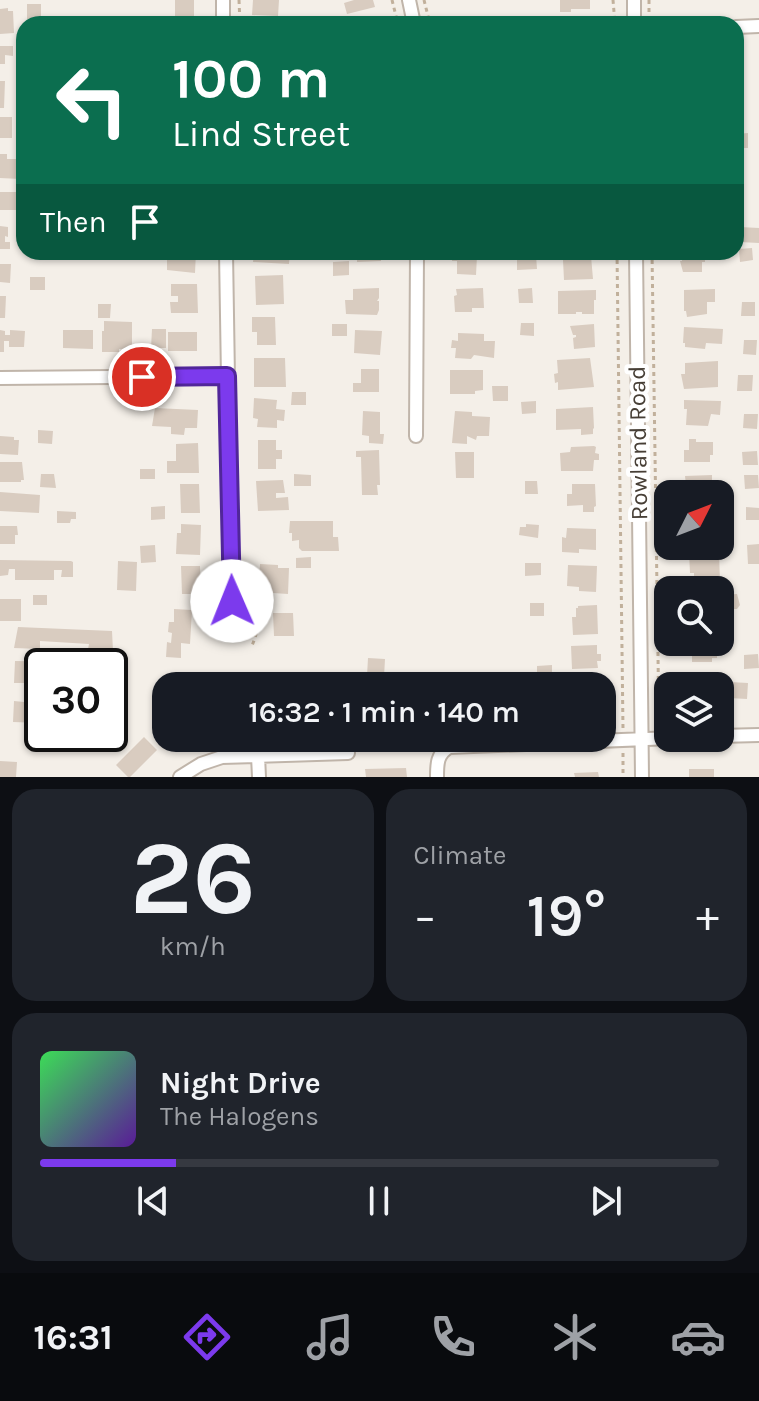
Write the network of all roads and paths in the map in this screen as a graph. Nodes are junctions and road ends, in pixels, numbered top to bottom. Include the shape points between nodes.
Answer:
1 (226, 260) edge
2 (417, 260) edge
3 (617, 260) edge
4 (636, 260) edge
5 (652, 260) edge
6 (227, 376) junction
7 (0, 378) edge
8 (416, 436) dead end
9 (232, 601) junction
10 (232, 631) dead end
11 (251, 648) dead end
12 (664, 672) edge
13 (759, 735) edge
14 (734, 736) edge
15 (654, 738) edge
16 (641, 739) junction
17 (623, 740) junction
18 (348, 753) dead end
19 (258, 756) junction
20 (180, 777) edge
21 (259, 777) edge
22 (437, 777) edge
23 (623, 777) edge
24 (642, 777) edge

1 - 6 street
2 - 8 street
3 - 17 path
4 - 16 street, Rowland Road
5 - 12 path
6 - 7 street
6 - 9 street
9 - 10 street
9 - 11 path via 255,615
13 - 14 street
15 - 16 street
16 - 17 street
16 - 24 street, Rowland Road
17 - 22 street via 459,745 441,752
17 - 23 path
18 - 19 street
19 - 20 street via 210,759
19 - 21 street

